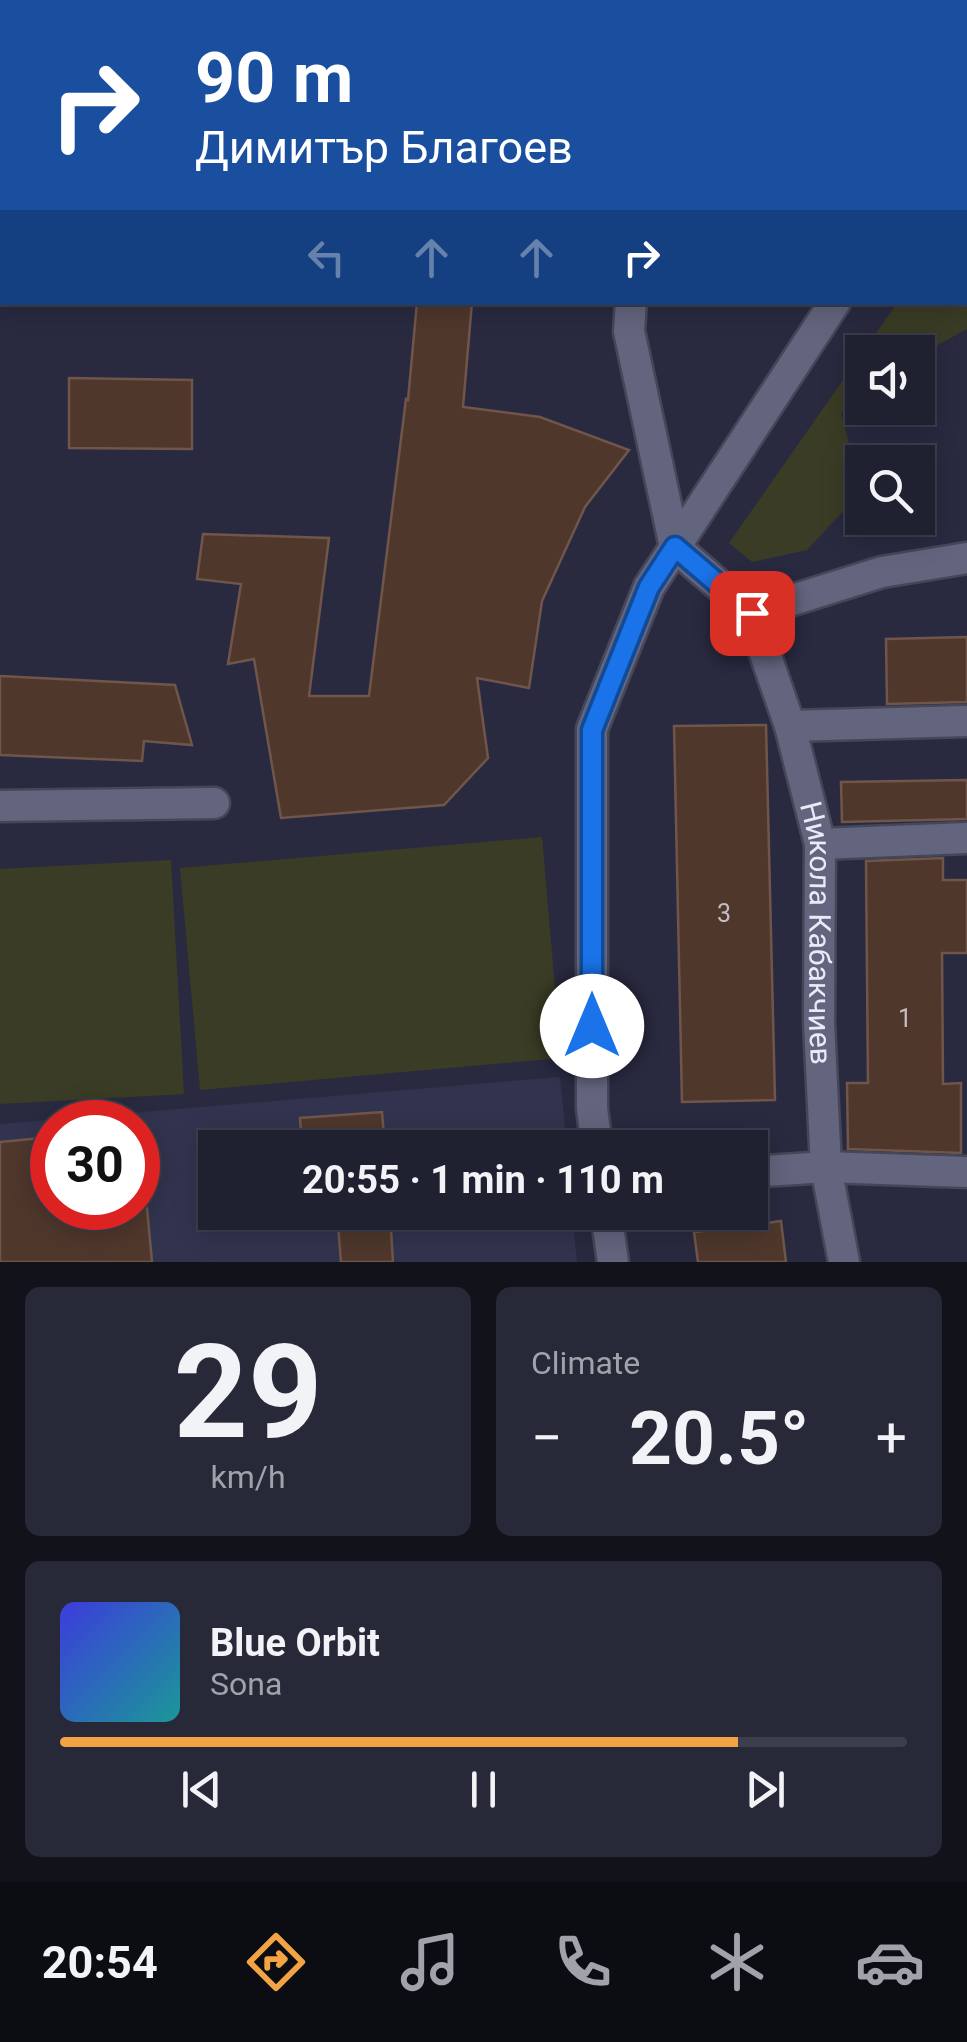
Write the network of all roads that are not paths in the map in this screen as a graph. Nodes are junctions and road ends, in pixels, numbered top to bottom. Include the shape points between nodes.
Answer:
1 (631, 305) edge
2 (832, 305) edge
3 (675, 547) junction
4 (967, 558) edge
5 (752, 613) junction
6 (967, 722) edge
7 (790, 726) junction
8 (214, 802) dead end
9 (0, 806) edge
10 (967, 838) edge
11 (820, 844) junction
12 (595, 1130) edge
13 (826, 1168) junction
14 (768, 1171) edge
15 (967, 1172) edge
16 (609, 1230) edge
17 (613, 1262) edge
18 (844, 1262) edge

1 - 3 street via 629,331
2 - 3 street
3 - 5 street
3 - 12 street via 649,587 592,730
4 - 5 street via 882,572
5 - 7 street, Никола Кабакчиев
6 - 7 street
7 - 11 street, Никола Кабакчиев
8 - 9 street
10 - 11 street
11 - 13 street, Никола Кабакчиев
13 - 14 street
13 - 15 street
13 - 18 street, Никола Кабакчиев
16 - 17 street

